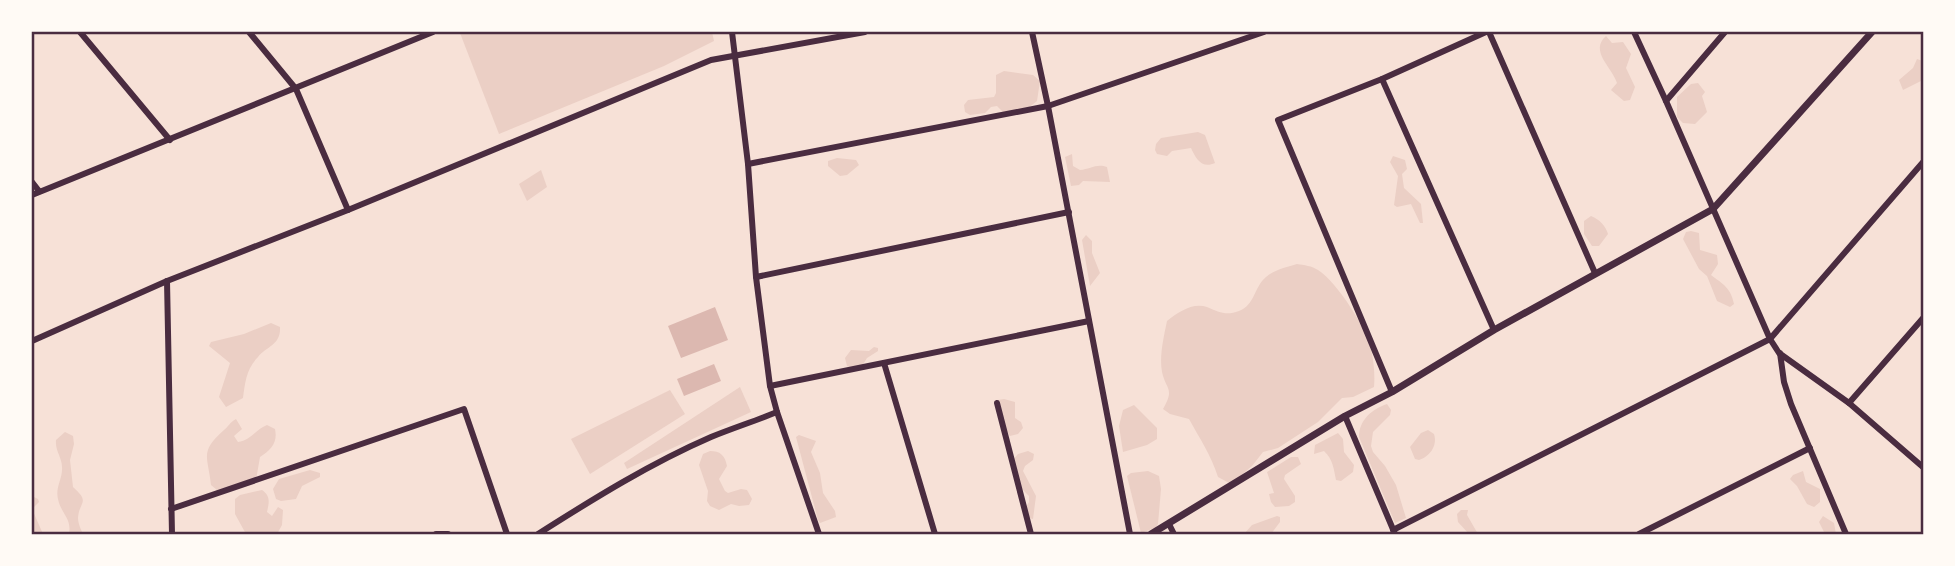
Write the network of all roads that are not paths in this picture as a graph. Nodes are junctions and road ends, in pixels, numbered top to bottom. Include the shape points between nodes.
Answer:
1 (80, 32) edge
2 (249, 32) edge
3 (428, 32) edge
4 (732, 32) edge
5 (865, 32) edge
6 (1032, 32) edge
7 (1264, 32) edge
8 (1487, 32) edge
9 (1634, 32) edge
10 (1725, 32) edge
11 (1872, 32) edge
12 (736, 57) junction
13 (1382, 79) junction
14 (296, 89) junction
15 (1667, 101) junction
16 (1048, 106) junction
17 (170, 140) junction
18 (1923, 161) edge
19 (748, 164) junction
20 (32, 182) edge
21 (39, 191) junction
22 (32, 195) edge
23 (1713, 209) junction
24 (348, 210) junction
25 (1069, 212) junction
26 (1595, 272) junction
27 (756, 276) junction
28 (167, 281) junction
29 (1923, 317) edge
30 (1090, 321) junction
31 (1494, 330) junction
32 (1770, 339) junction
33 (32, 341) edge
34 (1779, 353) junction
35 (884, 363) junction
36 (770, 386) junction
37 (1392, 392) junction
38 (997, 403) dead end
39 (1849, 403) junction
40 (777, 412) junction
41 (1345, 416) junction
42 (1810, 448) junction
43 (1923, 468) edge
44 (171, 509) junction
45 (1169, 524) junction
46 (1394, 532) edge
47 (172, 534) edge
48 (436, 534) edge
49 (448, 534) edge
50 (507, 534) edge
51 (538, 534) edge
52 (819, 534) edge
53 (935, 534) edge
54 (1031, 534) edge
55 (1129, 534) edge
56 (1151, 534) edge
57 (1174, 534) edge
58 (1639, 534) edge
59 (1846, 534) edge

1 - 17 street
2 - 14 street
3 - 14 street
4 - 12 street
5 - 12 street
6 - 16 street
7 - 16 street
8 - 13 street
8 - 26 street
9 - 15 street
10 - 15 street
11 - 23 street
12 - 19 street
12 - 24 street via 685,70
13 - 31 street
13 - 37 street via 1278,120
14 - 17 street
14 - 24 street
15 - 23 street
16 - 19 street
16 - 25 street
17 - 21 street
18 - 32 street
19 - 27 street
20 - 21 street
21 - 22 street
23 - 26 street
23 - 32 street
24 - 28 street
25 - 27 street
25 - 30 street
26 - 31 street
27 - 36 street
28 - 33 street
28 - 44 street
29 - 39 street
30 - 35 street
30 - 55 street
31 - 37 street
32 - 34 street
32 - 46 street
34 - 39 street
34 - 42 street via 1784,382
35 - 36 street
35 - 53 street
36 - 40 street
37 - 41 street
38 - 54 street
39 - 43 street
40 - 51 street via 644,471
40 - 52 street
41 - 45 street
41 - 46 street
42 - 58 street
42 - 59 street
44 - 47 street
44 - 50 street via 464,409
45 - 56 street
45 - 57 street
48 - 49 street

